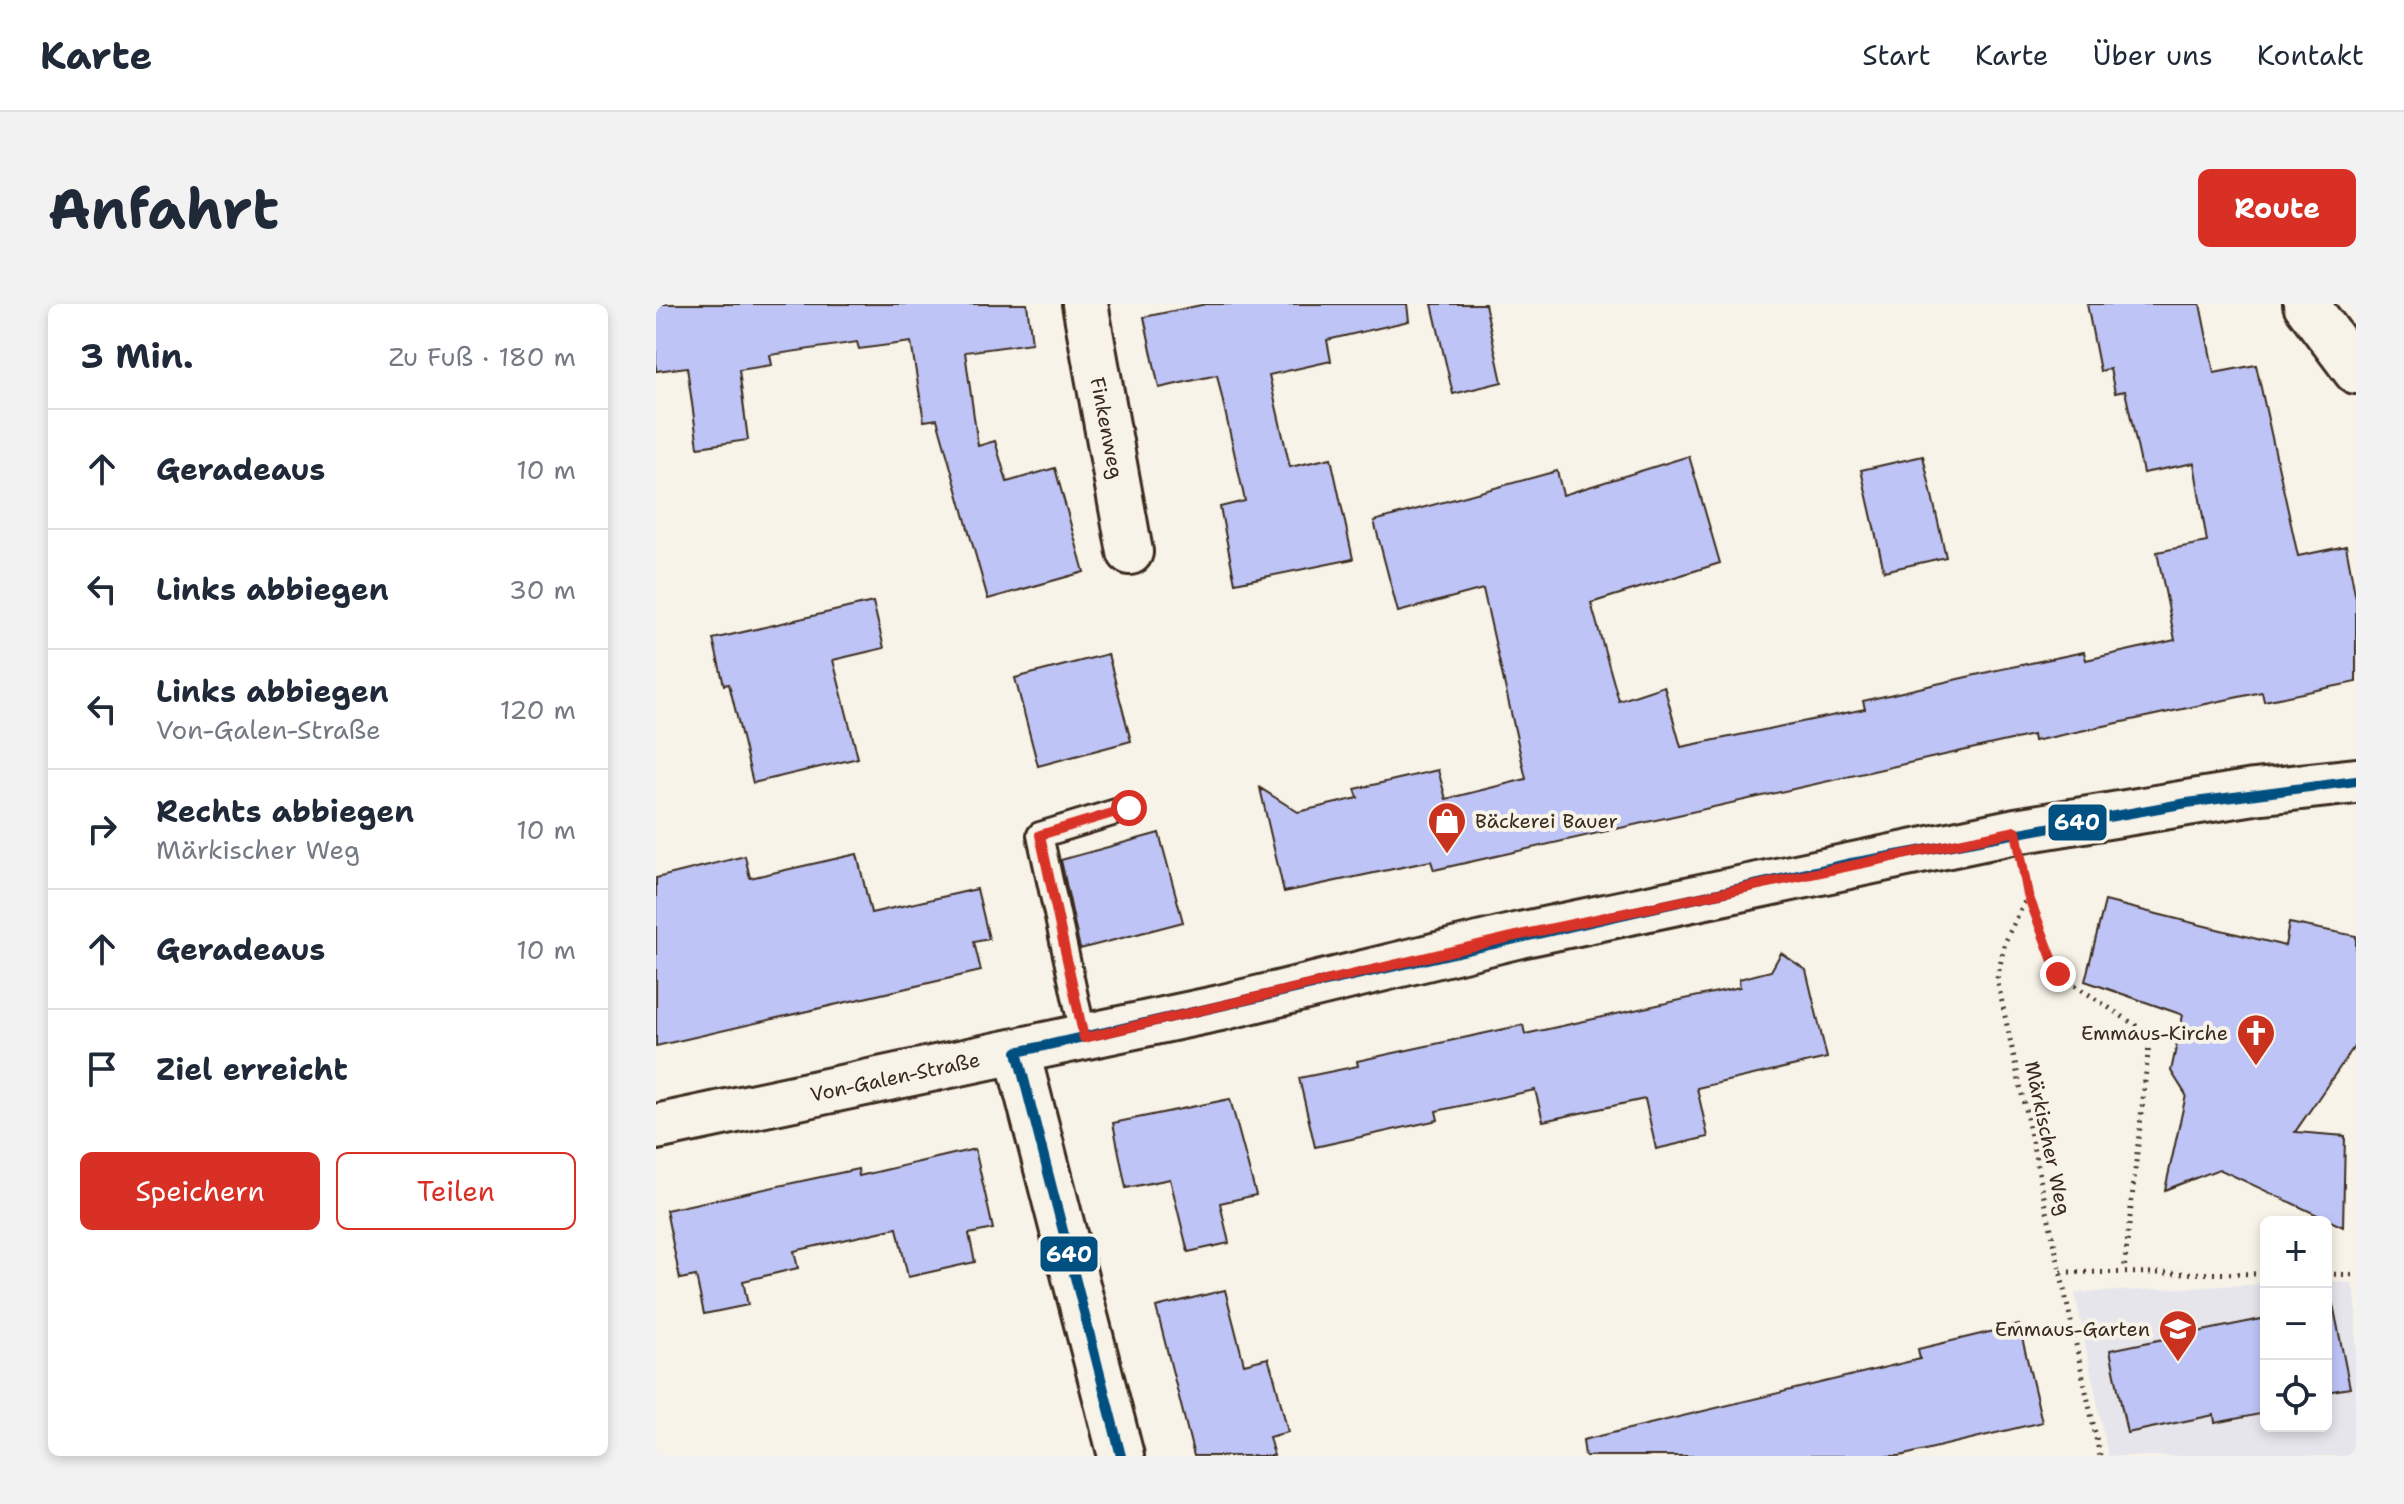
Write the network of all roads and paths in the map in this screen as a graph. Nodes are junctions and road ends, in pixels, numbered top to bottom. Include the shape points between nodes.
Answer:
1 (1085, 304) edge
2 (2306, 304) edge
3 (2356, 371) edge
4 (1130, 552) dead end
5 (2356, 781) edge
6 (1129, 808) dead end
7 (2016, 831) junction
8 (2028, 895) junction
9 (1084, 1038) junction
10 (1017, 1052) junction
11 (656, 1127) edge
12 (2124, 1271) junction
13 (2061, 1272) junction
14 (2260, 1274) edge
15 (2332, 1274) edge
16 (2356, 1275) edge
17 (1121, 1456) edge
18 (2100, 1456) edge

1 - 4 street, Finkenweg
2 - 3 street
5 - 7 street, Von-Galen-Straße
6 - 9 lane via 1040,835
7 - 8 path
7 - 9 street, Von-Galen-Straße via 1520,935
8 - 12 path via 2058,974 2150,1035
8 - 13 path, Märkischer Weg via 2005,942 1997,979
9 - 10 street, Von-Galen-Straße
10 - 11 street, Von-Galen-Straße
10 - 17 street
12 - 13 path
12 - 14 path
13 - 18 path, Märkischer Weg
15 - 16 path

